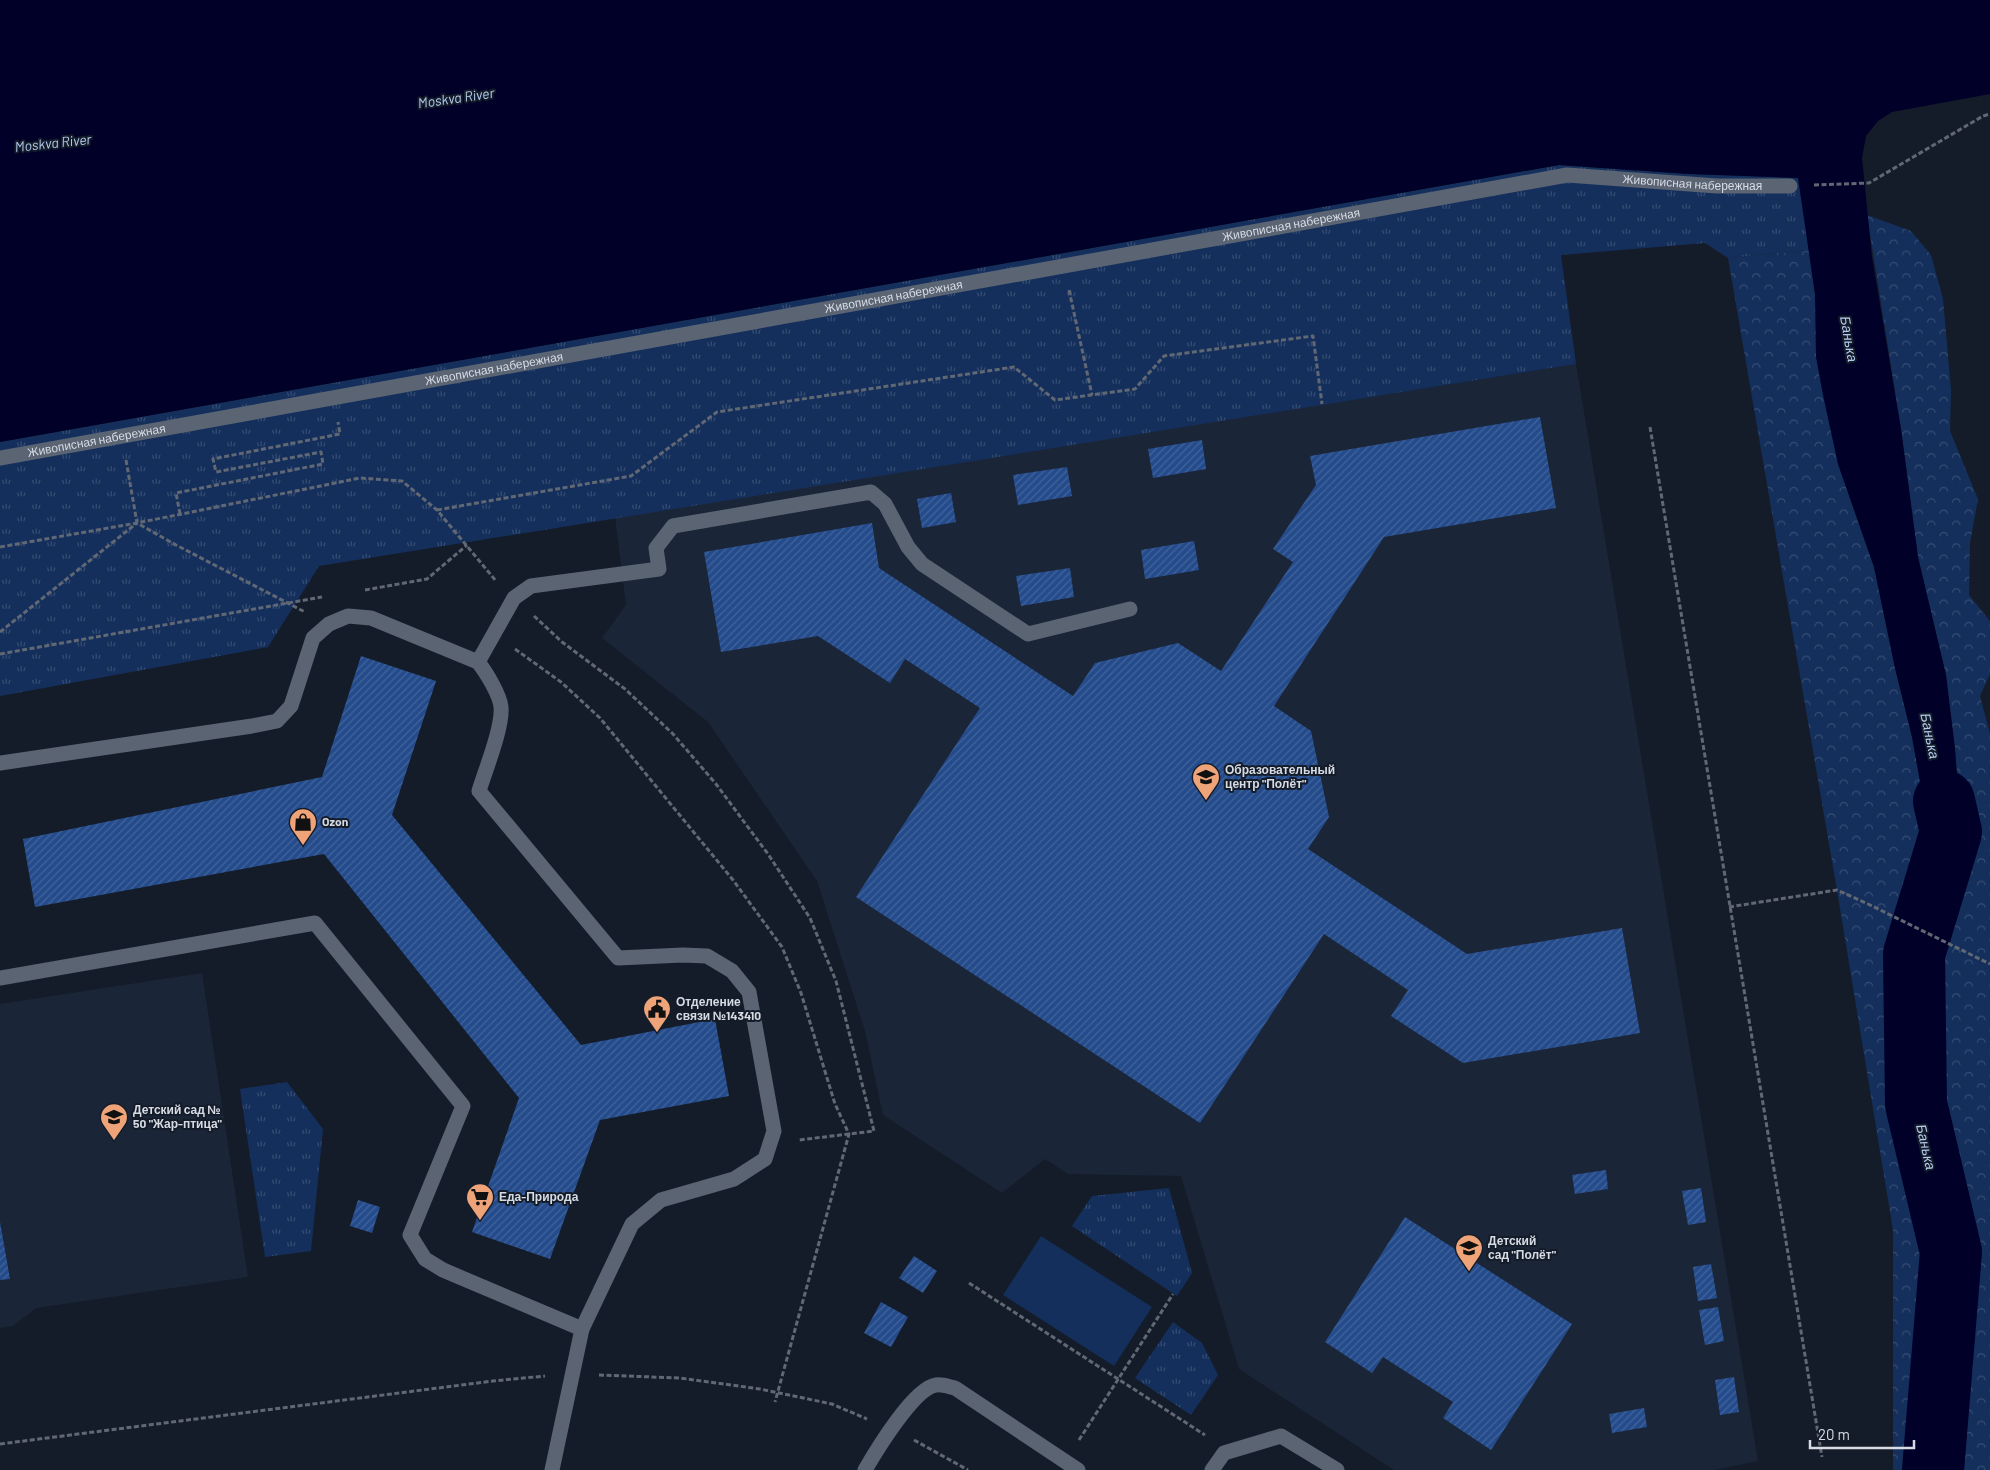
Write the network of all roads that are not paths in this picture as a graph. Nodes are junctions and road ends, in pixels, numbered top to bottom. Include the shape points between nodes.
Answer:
1 (1790, 186) road end
2 (0, 458) edge
3 (1130, 609) dead end
4 (478, 662) junction
5 (0, 762) edge
6 (0, 978) edge
7 (582, 1329) junction
8 (1071, 1466) edge
9 (552, 1470) edge
10 (865, 1470) edge
11 (1212, 1470) edge
12 (1337, 1470) edge

1 - 2 street, Живописная набережная via 1717,186 1568,175
3 - 4 street via 1028,634 922,564 908,547 885,504 871,492 673,526 656,548 659,569 531,586 514,598
4 - 5 street via 371,618 348,616 329,624 313,638 291,706 277,721
4 - 7 street via 489,676 501,707 496,737 479,791 618,958 707,956 732,971 749,992 774,1131 765,1159 734,1179 661,1200 632,1224
6 - 7 street via 315,923 463,1106 410,1235 425,1259 443,1270
7 - 9 street
8 - 10 street via 955,1388 936,1385 922,1392 884,1436
11 - 12 street via 1224,1453 1281,1436

